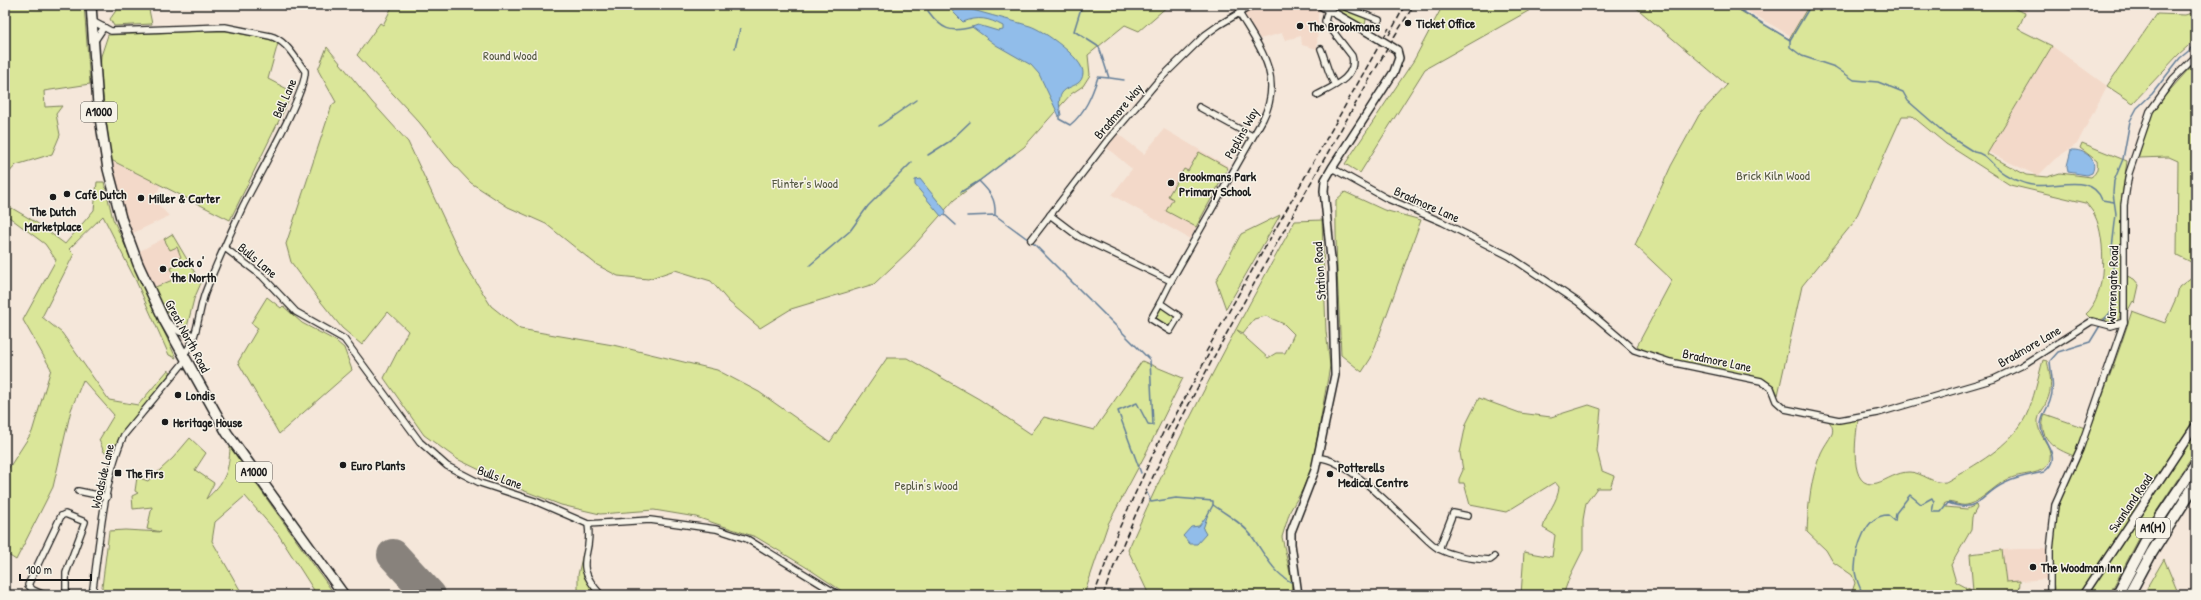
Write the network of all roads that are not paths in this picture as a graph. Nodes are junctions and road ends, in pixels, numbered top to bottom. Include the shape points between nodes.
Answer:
1 (91, 5) edge
2 (1253, 5) edge
3 (1320, 5) edge
4 (1340, 5) edge
5 (1328, 10) junction
6 (1239, 13) junction
7 (1379, 20) dead end
8 (92, 21) junction
9 (104, 27) junction
10 (93, 44) junction
11 (1321, 49) dead end
12 (2196, 56) edge
13 (1335, 85) junction
14 (1317, 95) dead end
15 (1199, 107) dead end
16 (1252, 136) junction
17 (1332, 168) junction
18 (1050, 215) junction
19 (1031, 240) dead end
20 (225, 248) junction
21 (1171, 281) junction
22 (1160, 303) junction
23 (164, 320) junction
24 (2124, 322) junction
25 (2114, 326) junction
26 (194, 335) junction
27 (2120, 337) junction
28 (184, 358) junction
29 (2196, 424) edge
30 (1318, 458) junction
31 (2196, 464) edge
32 (2196, 483) edge
33 (78, 492) dead end
34 (107, 497) junction
35 (1468, 516) dead end
36 (588, 524) junction
37 (1439, 549) junction
38 (1494, 556) dead end
39 (44, 595) edge
40 (66, 595) edge
41 (92, 595) edge
42 (344, 595) edge
43 (601, 595) edge
44 (839, 595) edge
45 (1298, 595) edge
46 (2050, 595) edge
47 (2083, 595) edge
48 (2117, 595) edge
49 (2129, 595) edge

1 - 8 main road, Great North Road / A1000
2 - 6 street, Bradmore Way
3 - 5 street, Station Road
4 - 7 street
5 - 13 street via 1325,21 1352,56 1354,63 1352,72
5 - 17 street, Station Road, bridge via 1397,50 1399,58 1394,72
6 - 16 street, Peplins Way via 1266,60 1271,77 1269,105
6 - 18 street, Bradmore Way via 1205,35 1157,82
8 - 9 street, Bell Lane
8 - 10 main road, Great North Road / A1000
9 - 10 street
9 - 20 street, Bell Lane via 111,31 132,31 225,27 270,36 277,38 305,70 304,80 293,108
10 - 23 main road, Great North Road / A1000 via 102,130 113,188 131,246
11 - 13 street
12 - 24 street, Warrengate Road via 2174,79 2150,111 2129,173 2124,206
13 - 14 street
15 - 16 street
16 - 21 street, Peplins Way
17 - 25 street, Bradmore Lane via 1386,198 1442,222 1509,256 1578,302 1634,350 1670,362 1761,381 1771,388 1776,401 1785,409 1839,420 1878,413 1994,379 2021,366 2088,322 2102,322
17 - 30 street, Station Road via 1324,191 1332,268 1335,375
18 - 19 street, Bradmore Way
18 - 21 street via 1079,237
20 - 26 street, Bell Lane via 204,295
20 - 36 street, Bulls Lane via 262,276 296,312 344,339 415,436 437,458 480,483 535,501
21 - 22 street, Peplins Way
22 - 22 street, Peplins Way via 1151,319 1170,331 1179,316
23 - 26 street via 180,332
23 - 28 main road, Great North Road / A1000
24 - 25 street
24 - 27 street, Warrengate Road
25 - 27 street
26 - 28 street, Bell Lane
27 - 46 street, Warrengate Road via 2096,398 2080,449 2055,505 2050,556
28 - 34 street, Woodside Lane via 124,435 114,460
28 - 42 main road, Great North Road / A1000 via 239,451
29 - 47 street, Swanland Road
30 - 37 street via 1326,458 1340,464
30 - 45 street, Station Road via 1291,532
31 - 48 highway, A1(M) via 2151,531
32 - 49 highway, A1(M) via 2151,554
33 - 34 street
34 - 41 street, Woodside Lane
35 - 37 street via 1453,513
36 - 43 street via 590,539 584,560 585,573
36 - 44 street, Bulls Lane via 650,520 716,529 747,539
37 - 38 street via 1460,557 1490,560
39 - 40 street via 28,585 61,516 65,514 85,522 66,573

